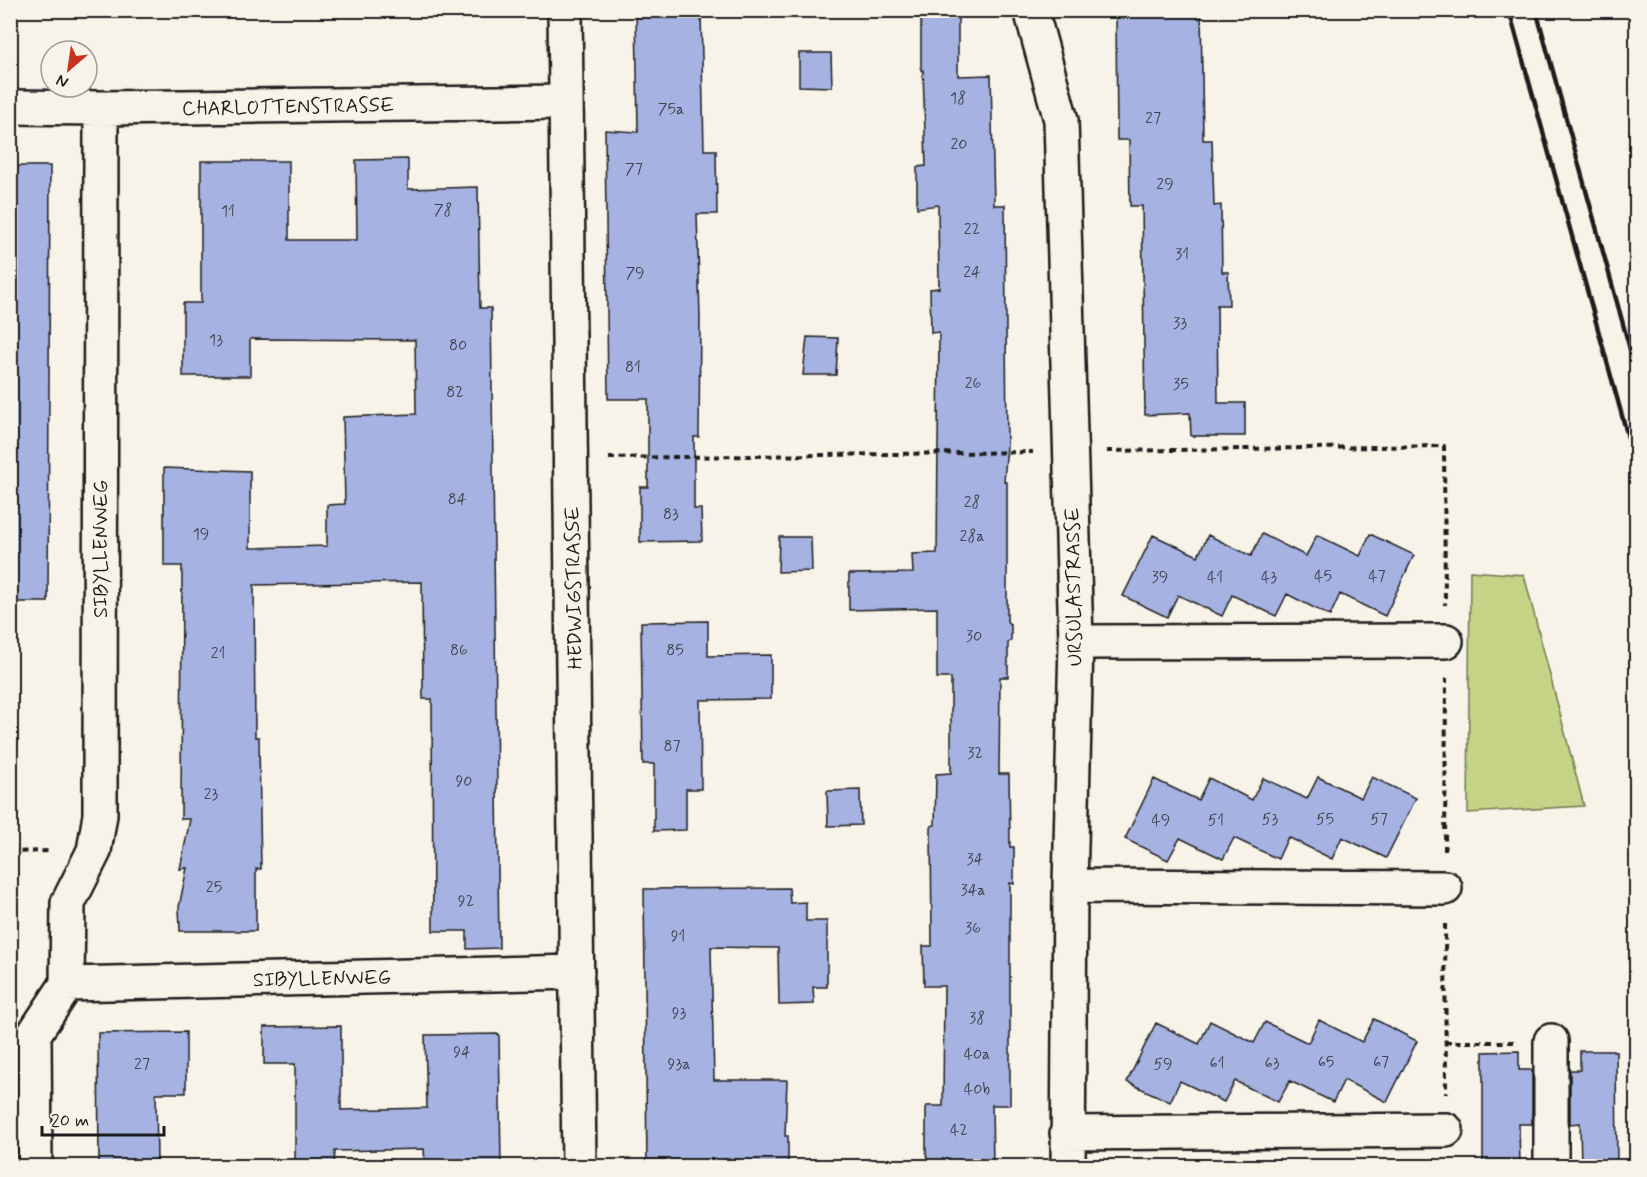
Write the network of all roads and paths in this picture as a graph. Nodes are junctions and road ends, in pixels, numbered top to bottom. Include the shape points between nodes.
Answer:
1 (565, 10) edge
2 (1031, 10) edge
3 (566, 102) junction
4 (10, 107) edge
5 (101, 108) junction
6 (1069, 451) junction
7 (572, 459) junction
8 (1446, 641) junction
9 (1076, 642) junction
10 (1070, 886) junction
11 (1445, 888) junction
12 (576, 972) junction
13 (67, 984) junction
14 (1551, 1041) joint
15 (1445, 1042) junction
16 (1446, 1130) joint
17 (1067, 1133) junction
18 (35, 1167) edge
19 (579, 1167) edge
20 (1068, 1167) edge
21 (1551, 1167) edge

1 - 3 street, HEDWIGSTRASSE
2 - 6 street, URSULASTRASSE via 1061,120
3 - 5 street, CHARLOTTENSTRASSE
3 - 7 street, HEDWIGSTRASSE
4 - 5 street, CHARLOTTENSTRASSE
5 - 13 street, SIBYLLENWEG via 100,815 94,851 68,903
6 - 7 path
6 - 8 path via 1444,446
6 - 9 street, URSULASTRASSE
7 - 12 street, HEDWIGSTRASSE
8 - 9 street
8 - 11 path
9 - 10 street, URSULASTRASSE
10 - 11 street
10 - 17 street, URSULASTRASSE
11 - 15 path
12 - 13 street, SIBYLLENWEG
12 - 19 street, HEDWIGSTRASSE
13 - 18 street via 34,1034
14 - 15 path
14 - 21 street
15 - 16 path
16 - 17 street
17 - 20 street, URSULASTRASSE

